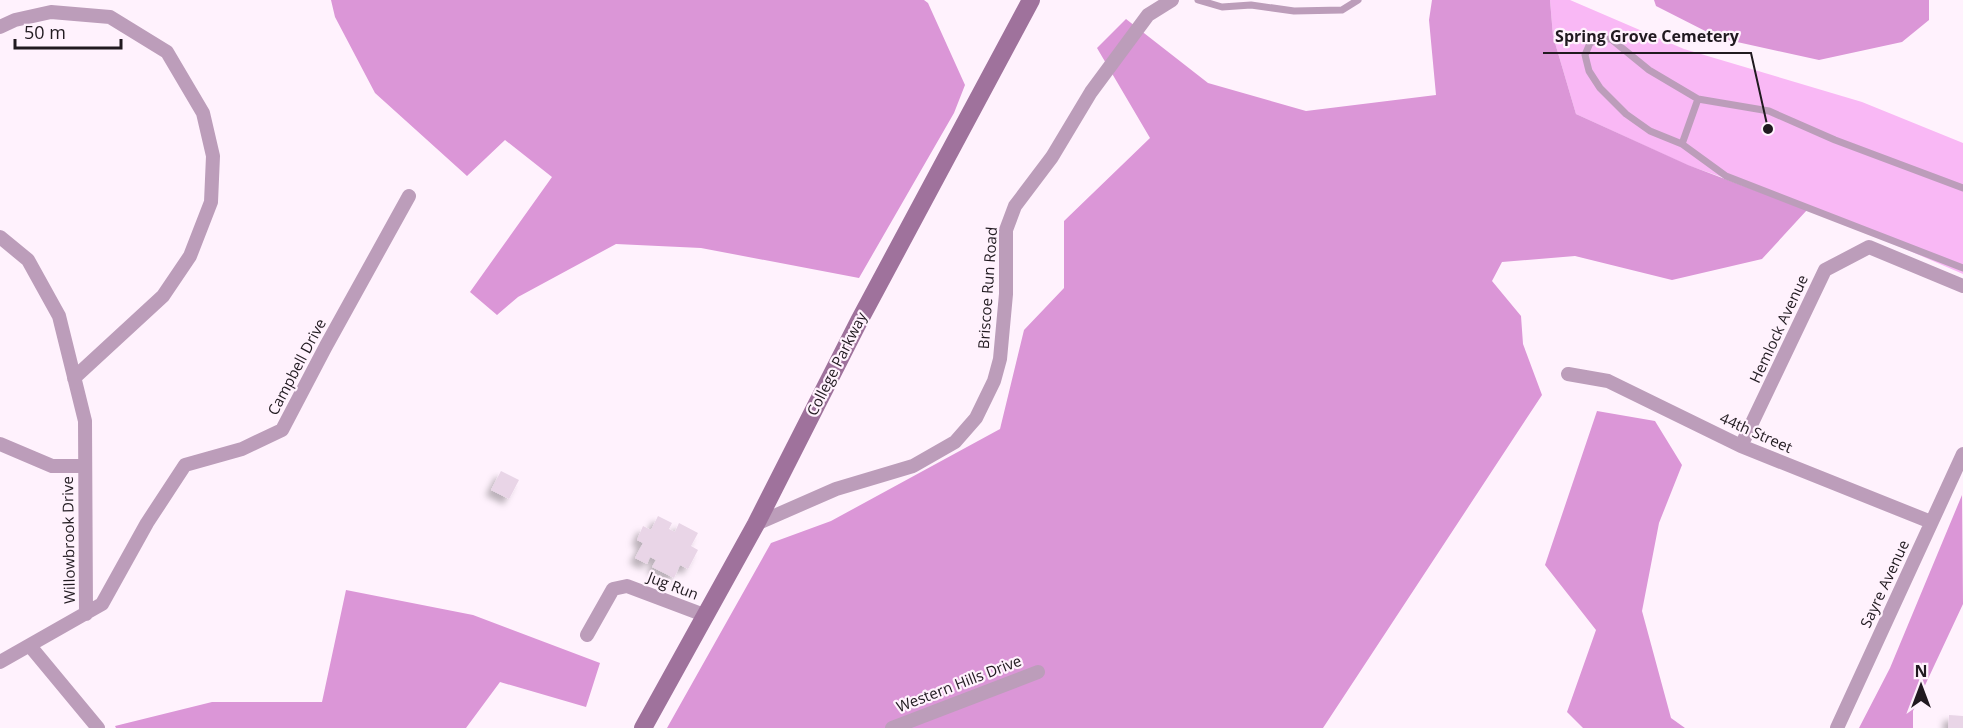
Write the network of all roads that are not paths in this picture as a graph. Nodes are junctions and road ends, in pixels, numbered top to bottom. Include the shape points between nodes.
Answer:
1 (1031, 0) edge
2 (1172, 0) edge
3 (1198, 0) edge
4 (1359, 0) edge
5 (0, 27) edge
6 (1698, 99) junction
7 (1682, 144) junction
8 (1963, 188) edge
9 (410, 196) dead end
10 (0, 237) edge
11 (1963, 268) edge
12 (1963, 286) edge
13 (1568, 374) dead end
14 (74, 378) junction
15 (0, 444) edge
16 (1741, 446) junction
17 (1963, 454) edge
18 (84, 466) junction
19 (1931, 522) junction
20 (756, 524) junction
21 (86, 614) junction
22 (704, 615) junction
23 (587, 635) dead end
24 (30, 646) junction
25 (0, 662) edge
26 (1038, 672) dead end
27 (98, 728) edge
28 (643, 728) edge
29 (892, 728) edge
30 (1837, 728) edge

1 - 20 street, College Parkway via 859,320
2 - 20 street, Briscoe Run Road via 1148,15 1015,206 1006,230 1000,359 976,418 955,442 913,466 836,489
3 - 4 lane via 1222,7 1251,5 1294,11 1342,10
5 - 14 street via 51,12 110,17 167,52 203,113 213,156 211,202 190,256 163,296
6 - 7 lane
6 - 7 lane via 1649,70 1611,39 1590,43 1585,55 1588,71 1600,88 1650,131
6 - 8 lane via 1769,111
7 - 11 lane via 1726,176
9 - 21 street, Campbell Drive via 282,430 242,448 185,465 102,604
10 - 14 street, Willowbrook Drive via 28,260 59,316
12 - 16 street, Hemlock Avenue via 1869,247 1825,270
13 - 16 street, 44th Street via 1608,381
14 - 18 street, Willowbrook Drive via 85,421
15 - 18 street, Willowbrook Drive via 52,466
16 - 19 street, 44th Street
17 - 19 street, Sayre Avenue
18 - 21 street, Willowbrook Drive
19 - 30 street, Sayre Avenue
20 - 22 street, College Parkway
21 - 24 street, Campbell Drive
22 - 23 street, Jug Run via 627,586 613,589
22 - 28 street, College Parkway
24 - 25 street, Campbell Drive
24 - 27 street
26 - 29 street, Western Hills Drive

